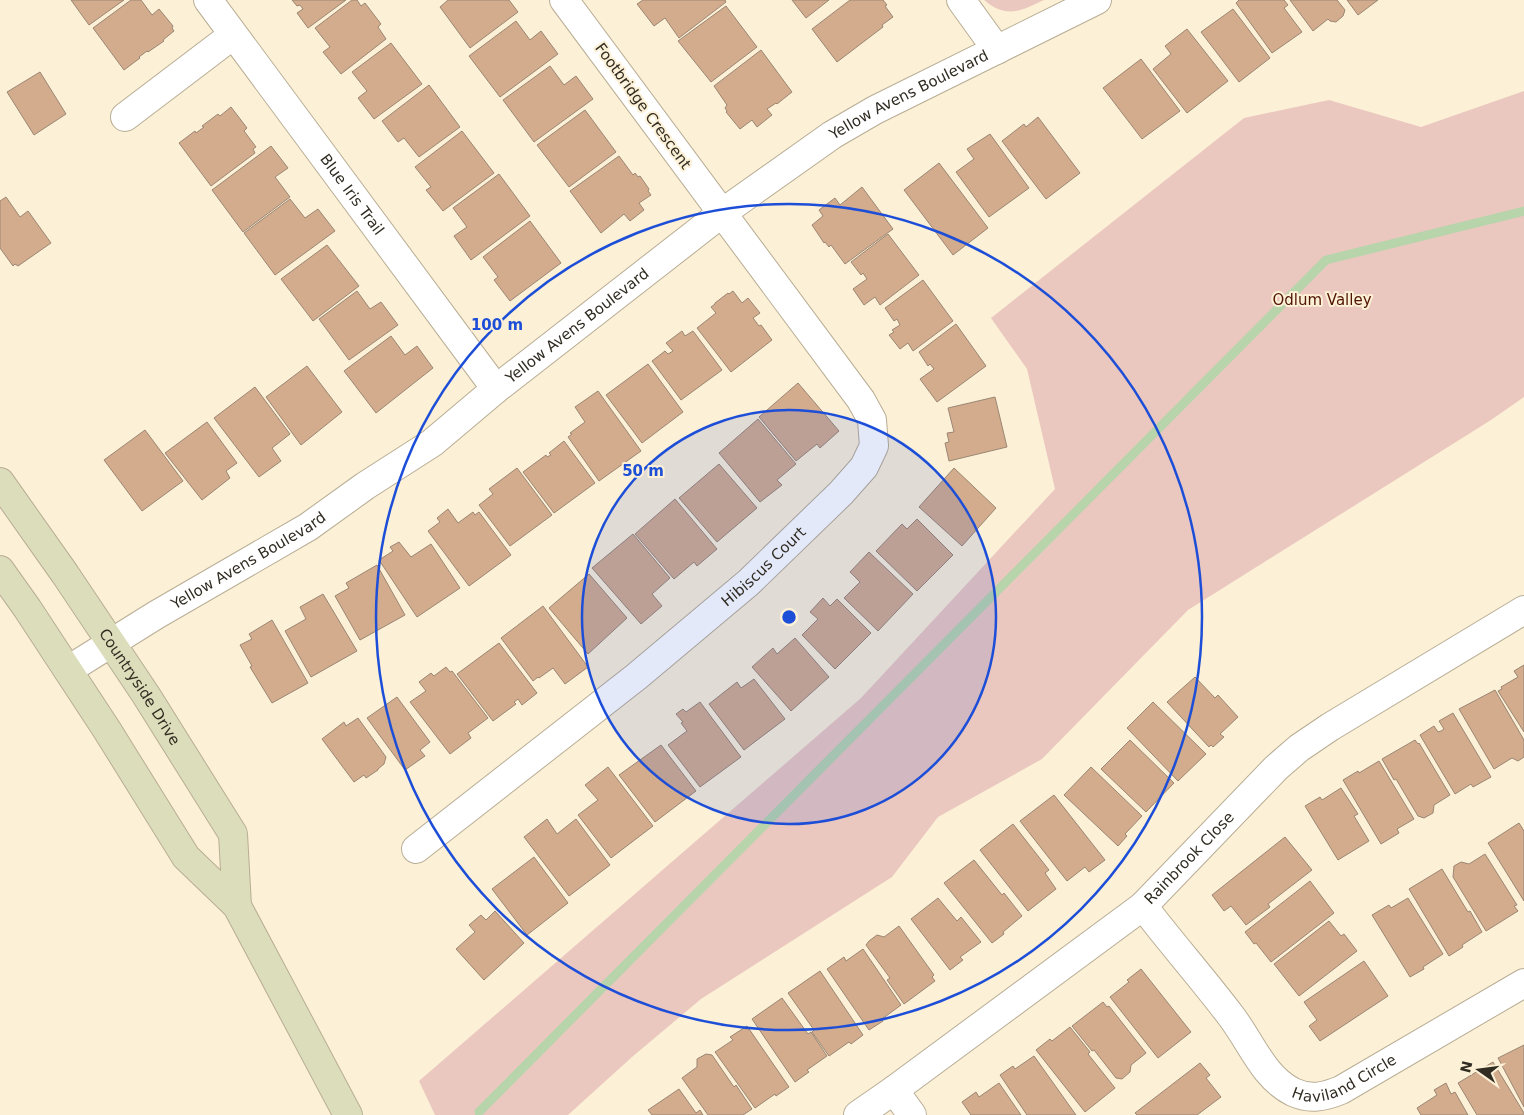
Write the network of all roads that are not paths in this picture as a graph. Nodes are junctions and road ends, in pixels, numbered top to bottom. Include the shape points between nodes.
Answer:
1 (208, 0) edge
2 (564, 0) edge
3 (961, 0) edge
4 (1097, 0) edge
5 (233, 35) junction
6 (997, 50) junction
7 (125, 117) dead end
8 (722, 213) junction
9 (496, 389) junction
10 (0, 482) edge
11 (0, 570) edge
12 (1524, 610) edge
13 (111, 643) junction
14 (68, 670) junction
15 (416, 849) dead end
16 (237, 906) junction
17 (1144, 906) junction
18 (1524, 983) edge
19 (894, 1090) junction
20 (348, 1115) edge
21 (858, 1115) edge
22 (912, 1115) edge

1 - 5 street, Blue Iris Trail
2 - 8 street, Footbridge Crescent
3 - 6 street
4 - 6 street, Yellow Avens Boulevard
5 - 7 street
5 - 9 street, Blue Iris Trail
6 - 8 street, Yellow Avens Boulevard via 875,110 832,135
8 - 9 street, Yellow Avens Boulevard
8 - 15 street, Hibiscus Court via 861,400 872,420 874,446 864,467 748,583 636,677
9 - 13 street, Yellow Avens Boulevard via 432,443 308,527
10 - 13 main road, Countryside Drive
11 - 14 main road, Countryside Drive
12 - 17 street, Rainbrook Close via 1299,748
13 - 14 street, Yellow Avens Boulevard
13 - 16 main road, Countryside Drive via 233,834
14 - 16 main road, Countryside Drive via 186,857
16 - 20 main road, Countryside Drive
17 - 18 street, Haviland Circle via 1232,1017 1267,1072 1293,1092 1308,1097 1324,1097 1341,1090
17 - 19 street, Rainbrook Close
19 - 21 street, Rainbrook Close
19 - 22 street

